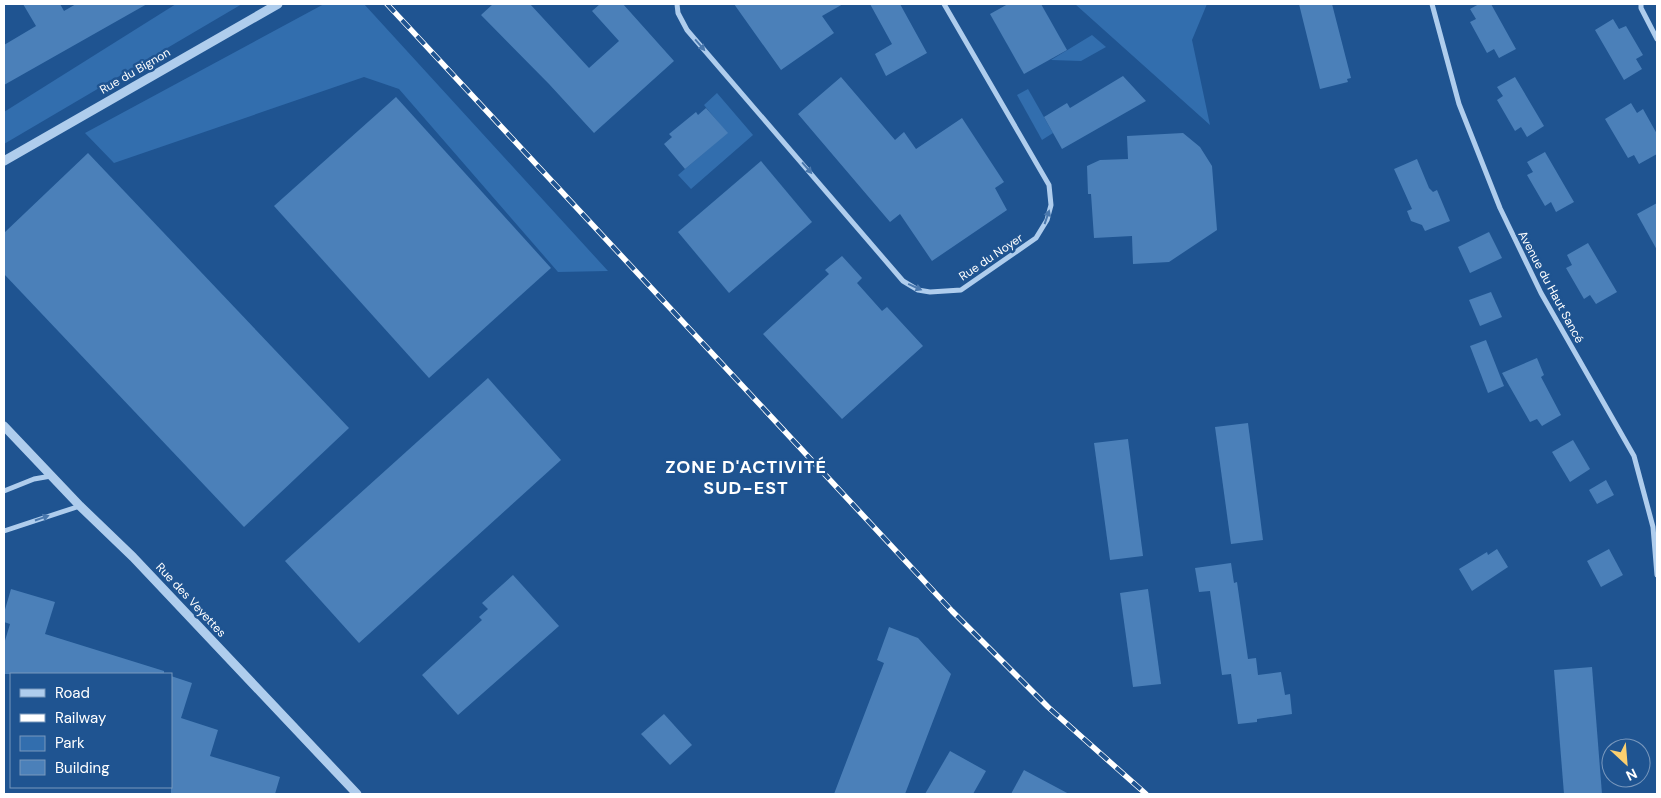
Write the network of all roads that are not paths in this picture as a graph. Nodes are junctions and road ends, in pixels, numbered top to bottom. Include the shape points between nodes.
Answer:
1 (278, 4) edge
2 (677, 4) edge
3 (944, 4) edge
4 (1432, 4) edge
5 (1641, 4) edge
6 (1657, 39) edge
7 (4, 161) edge
8 (4, 426) edge
9 (51, 476) junction
10 (4, 491) edge
11 (80, 506) junction
12 (4, 531) edge
13 (1657, 575) edge
14 (357, 794) edge

1 - 7 street, Rue du Bignon
2 -> 3 street, Rue du Noyer via 686,30 903,281 918,290 947,292 961,290 1036,238 1047,220 1051,205 1049,185
4 - 13 street, Avenue du Haut Sancé via 1460,104 1500,208 1541,293 1634,456 1653,527
5 - 6 street
8 - 9 street, Rue des Veyettes
9 - 10 street
9 - 11 street, Rue des Veyettes
12 -> 11 street
11 - 14 street, Rue des Veyettes via 105,528

